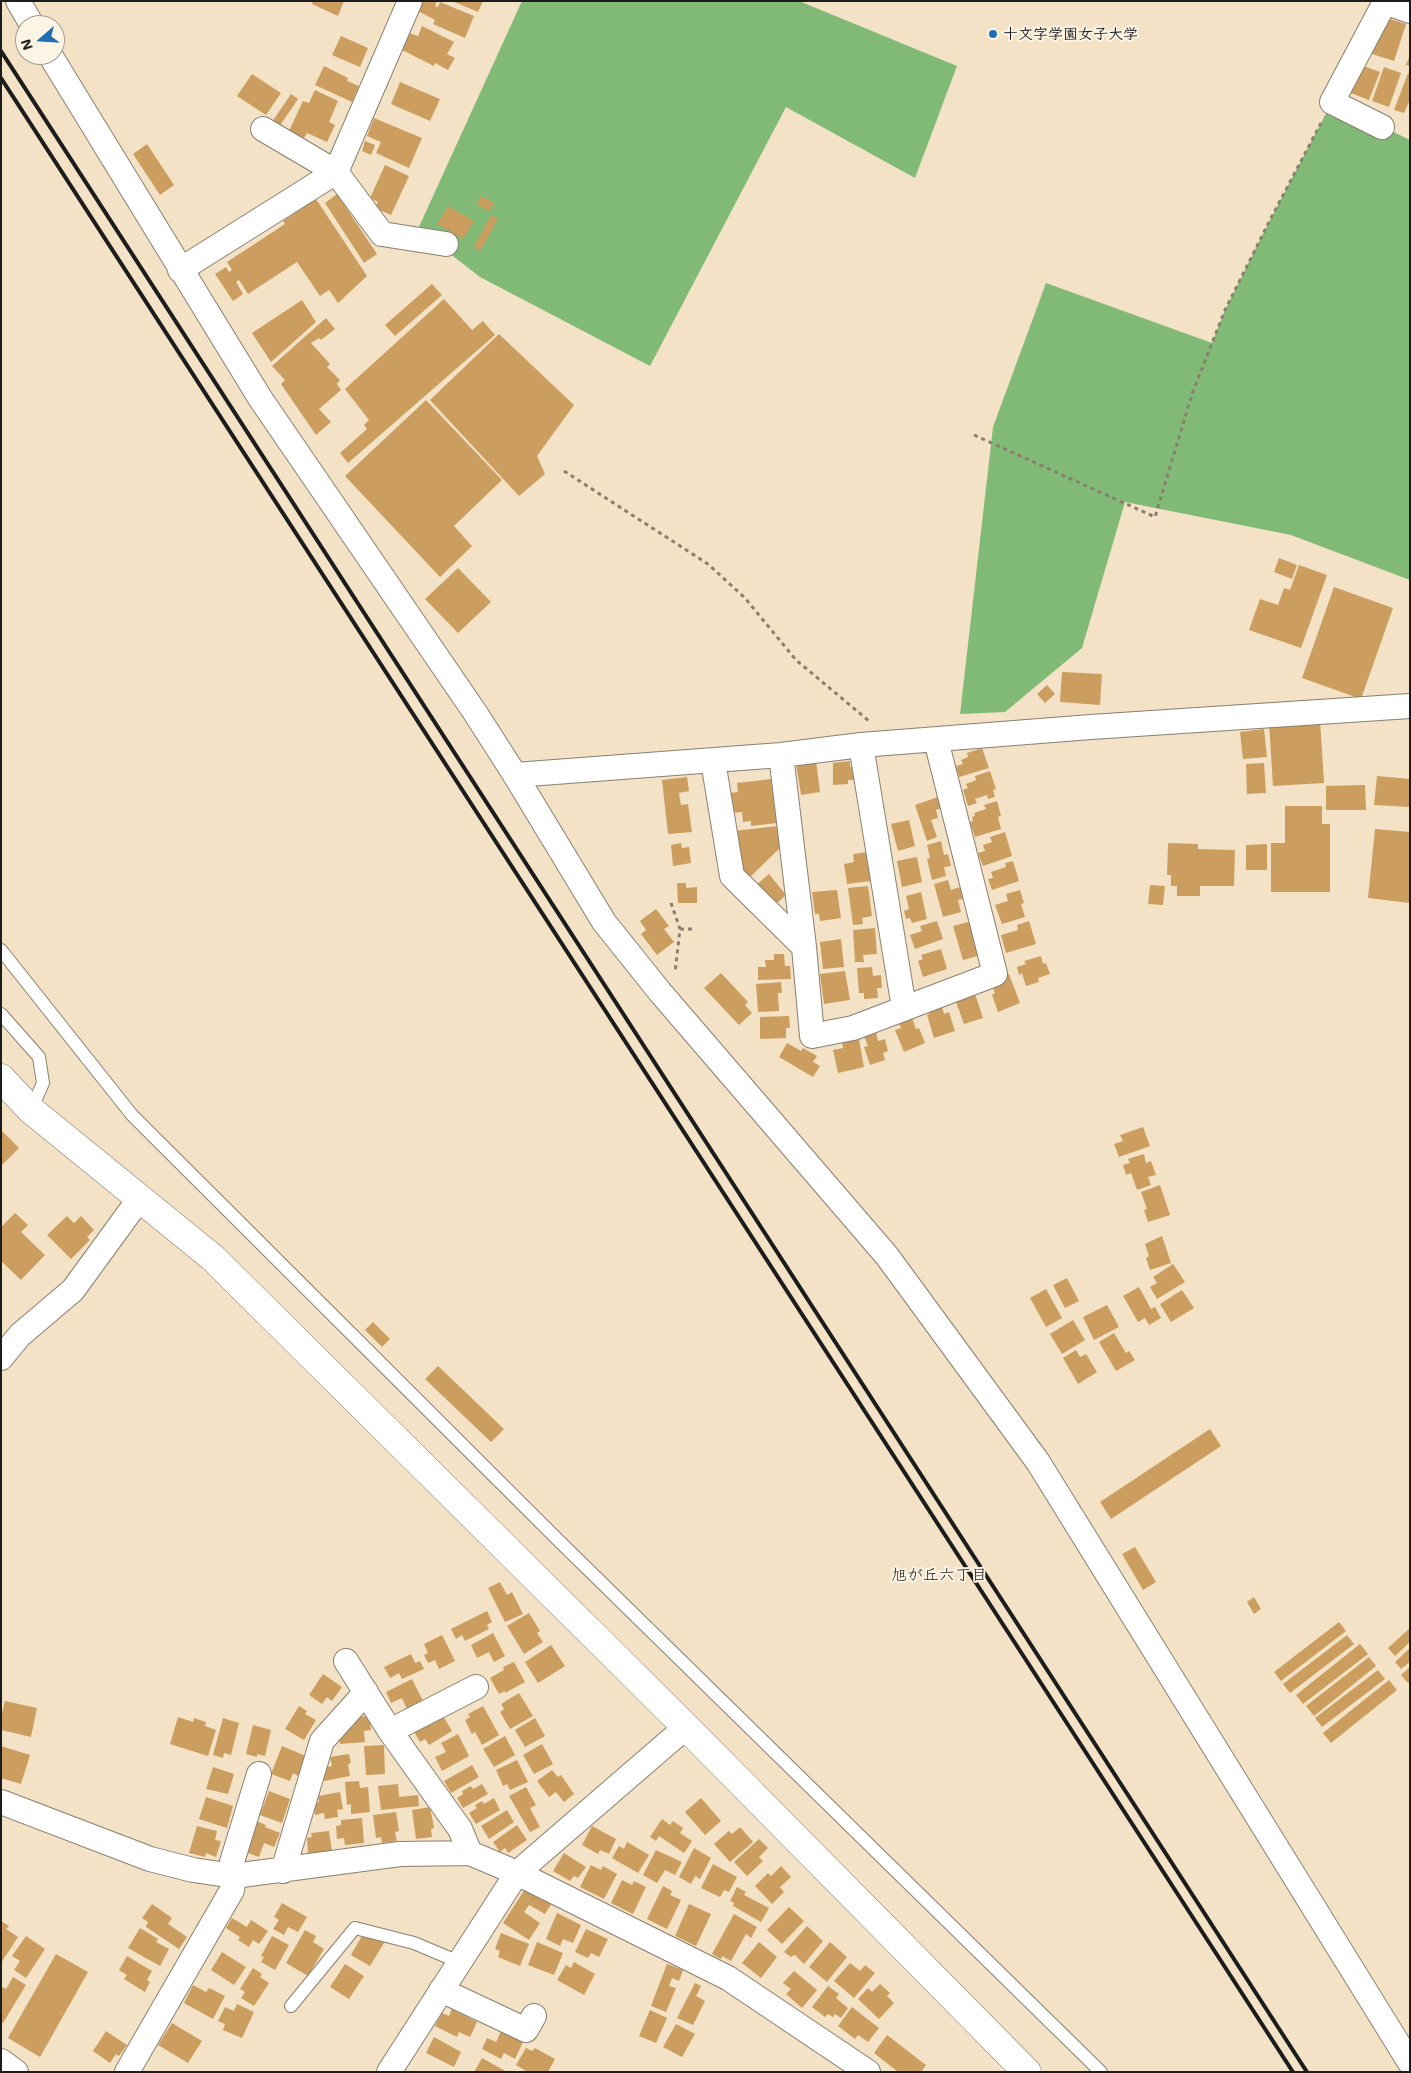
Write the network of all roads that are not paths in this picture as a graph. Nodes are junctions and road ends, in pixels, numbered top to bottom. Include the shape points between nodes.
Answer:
1 (18, 1) edge
2 (410, 1) edge
3 (1410, 11) edge
4 (26, 15) edge
5 (56, 65) edge
6 (1382, 127) dead end
7 (263, 129) dead end
8 (336, 172) junction
9 (446, 244) dead end
10 (180, 270) junction
11 (1410, 706) edge
12 (936, 740) junction
13 (861, 745) junction
14 (780, 755) junction
15 (713, 760) junction
16 (515, 774) junction
17 (804, 947) junction
18 (1, 950) edge
19 (904, 1008) junction
20 (1, 1014) edge
21 (1, 1078) edge
22 (31, 1110) junction
23 (140, 1198) junction
24 (1, 1358) edge
25 (346, 1661) dead end
26 (475, 1686) dead end
27 (366, 1692) junction
28 (686, 1727) junction
29 (390, 1731) junction
30 (259, 1774) dead end
31 (1, 1802) edge
32 (470, 1854) junction
33 (284, 1871) junction
34 (517, 1873) junction
35 (234, 1876) junction
36 (459, 1962) junction
37 (441, 1990) junction
38 (291, 2006) dead end
39 (534, 2016) dead end
40 (1, 2061) edge
41 (1410, 2063) edge
42 (16, 2072) edge
43 (127, 2072) edge
44 (389, 2072) edge
45 (868, 2072) edge
46 (1027, 2072) edge
47 (1101, 2072) edge

1 - 4 street
2 - 8 street
3 - 6 street via 1385,2 1332,102
5 - 10 street
7 - 8 street
8 - 9 street via 382,234
8 - 10 street
10 - 16 street via 260,398
11 - 12 street via 1090,726
12 - 13 street
12 - 19 street via 995,974
13 - 14 street
13 - 19 street
14 - 15 street
14 - 17 street
15 - 16 street
15 - 17 street via 732,876
16 - 41 street via 604,922 660,992 887,1256 1038,1462
17 - 19 street via 812,1036 853,1028
18 - 47 lane via 132,1115 557,1539
20 - 22 lane via 39,1057 43,1083
21 - 22 street
22 - 23 street
23 - 24 street via 73,1290 20,1335
23 - 28 street via 214,1258
25 - 27 street
26 - 29 street
27 - 29 street
27 - 33 street via 322,1741
28 - 34 street
28 - 46 street
29 - 32 street via 460,1829
30 - 35 street via 232,1862
31 - 35 street via 150,1859
32 - 33 street via 400,1854
32 - 34 street
33 - 35 street
34 - 36 street
34 - 45 street via 728,1978
35 - 43 street via 232,1890
36 - 37 street
36 - 38 lane via 414,1943 355,1928
37 - 39 street via 526,2030
37 - 44 street
40 - 42 street

